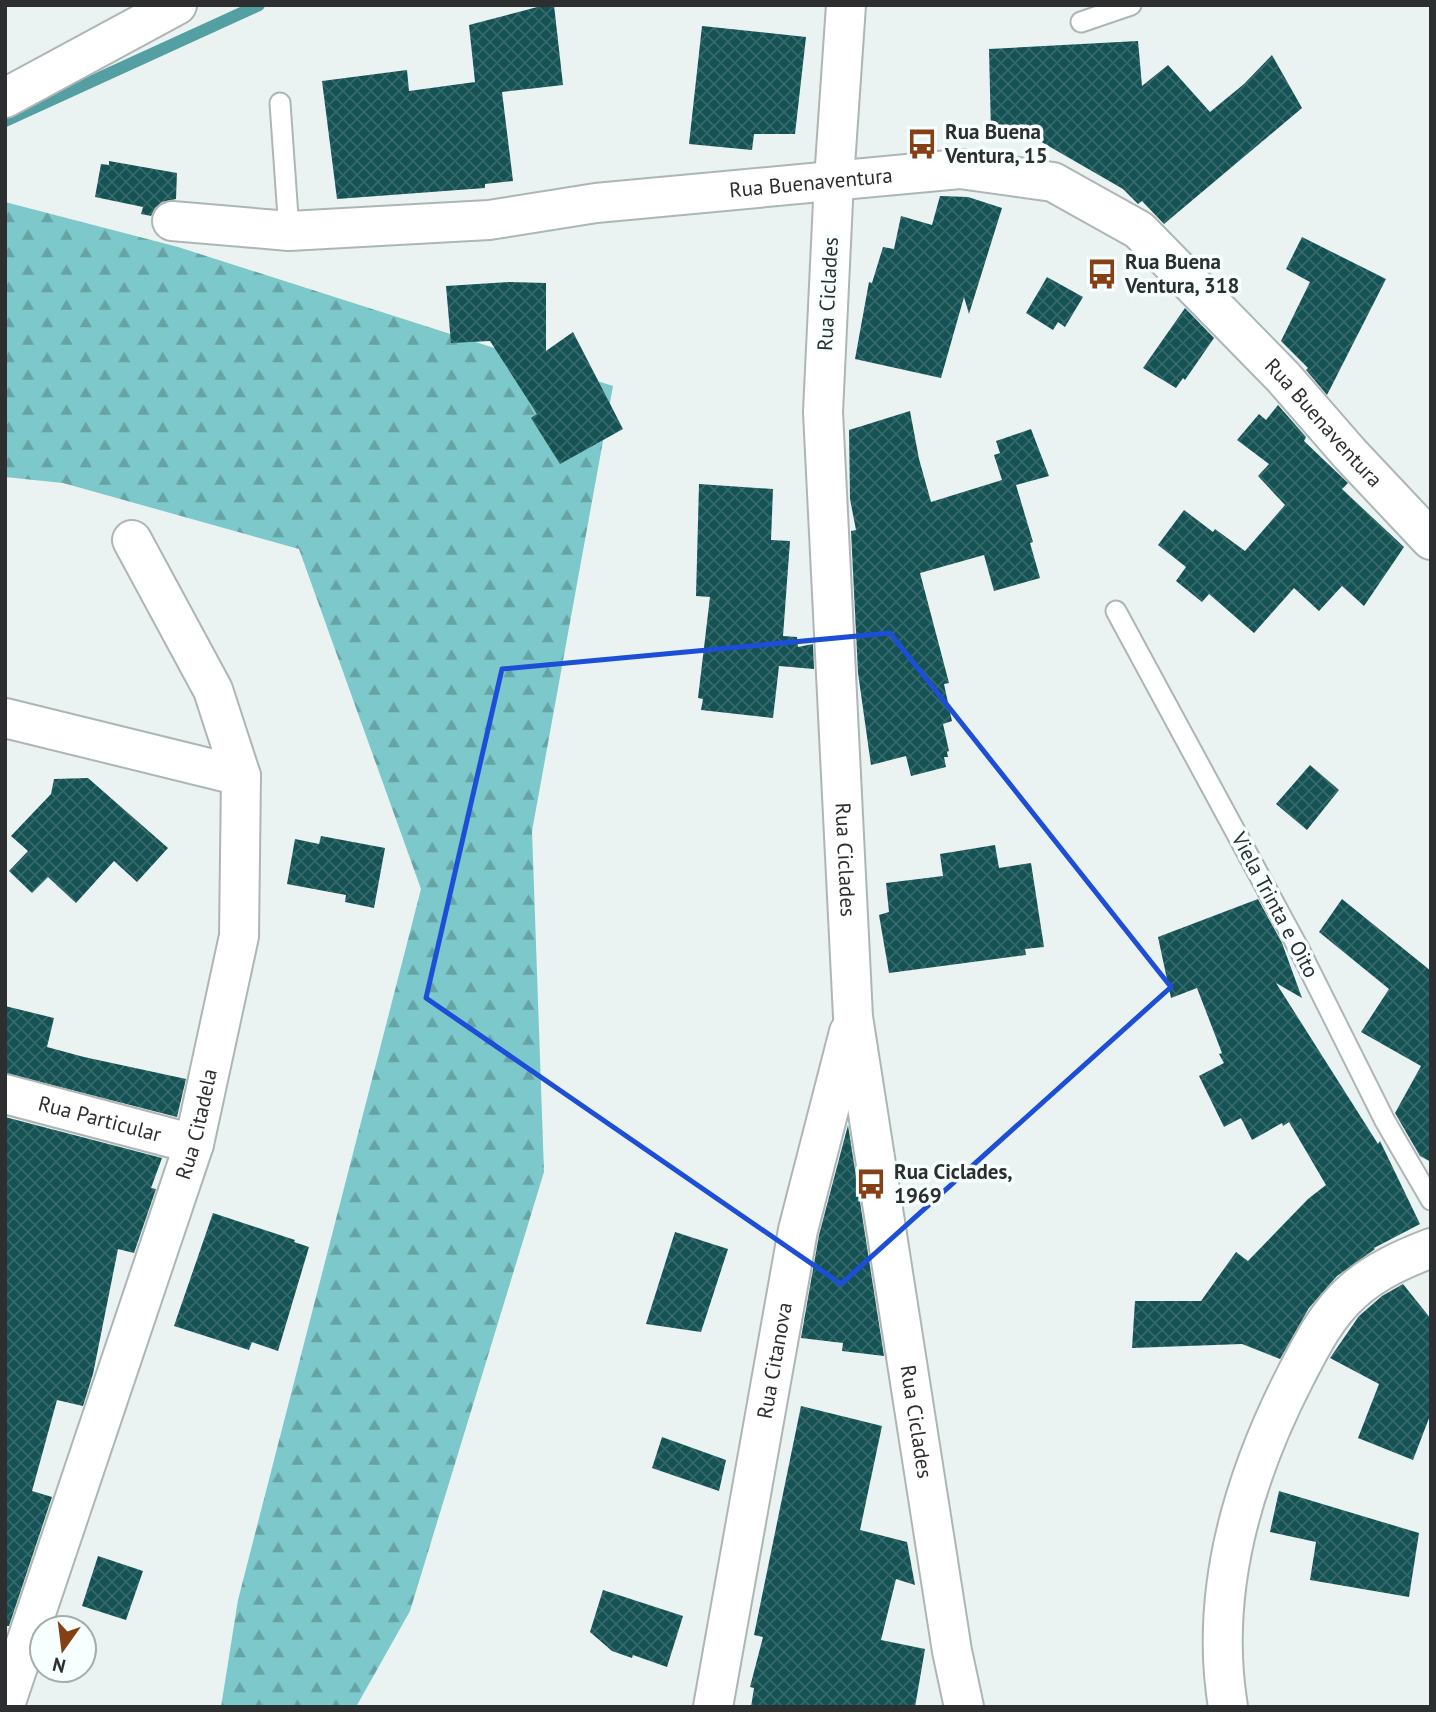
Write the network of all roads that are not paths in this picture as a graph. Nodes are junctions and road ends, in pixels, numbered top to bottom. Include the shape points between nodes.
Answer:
1 (177, 5) edge
2 (846, 5) edge
3 (1131, 5) edge
4 (1081, 22) dead end
5 (5, 98) edge
6 (280, 103) dead end
7 (834, 180) junction
8 (172, 222) dead end
9 (289, 231) junction
10 (132, 540) dead end
11 (1431, 540) edge
12 (1116, 611) dead end
13 (5, 718) edge
14 (241, 776) junction
15 (853, 1017) junction
16 (5, 1094) edge
17 (194, 1144) junction
18 (1431, 1200) edge
19 (1431, 1248) edge
20 (5, 1705) edge
21 (713, 1707) edge
22 (964, 1707) edge
23 (1228, 1707) edge

1 - 5 street
2 - 7 street, Rua Ciclades
3 - 4 lane
6 - 9 lane
7 - 9 street, Rua Buenaventura via 596,203 489,220
7 - 11 street, Rua Buenaventura via 960,169 1053,182 1139,230 1283,377
7 - 15 street, Rua Ciclades via 823,412
8 - 9 street, Rua Buenaventura
10 - 14 street, Rua Citadela via 213,690
12 - 18 lane, Viela Trinta e Oito
13 - 14 street
14 - 17 street, Rua Citadela via 239,936
15 - 21 street, Rua Citanova via 799,1230
15 - 22 street, Rua Ciclades
16 - 17 street, Rua Particular
17 - 20 street, Rua Citadela
19 - 23 street via 1373,1276 1345,1299 1312,1344 1259,1454 1230,1563 1222,1630

